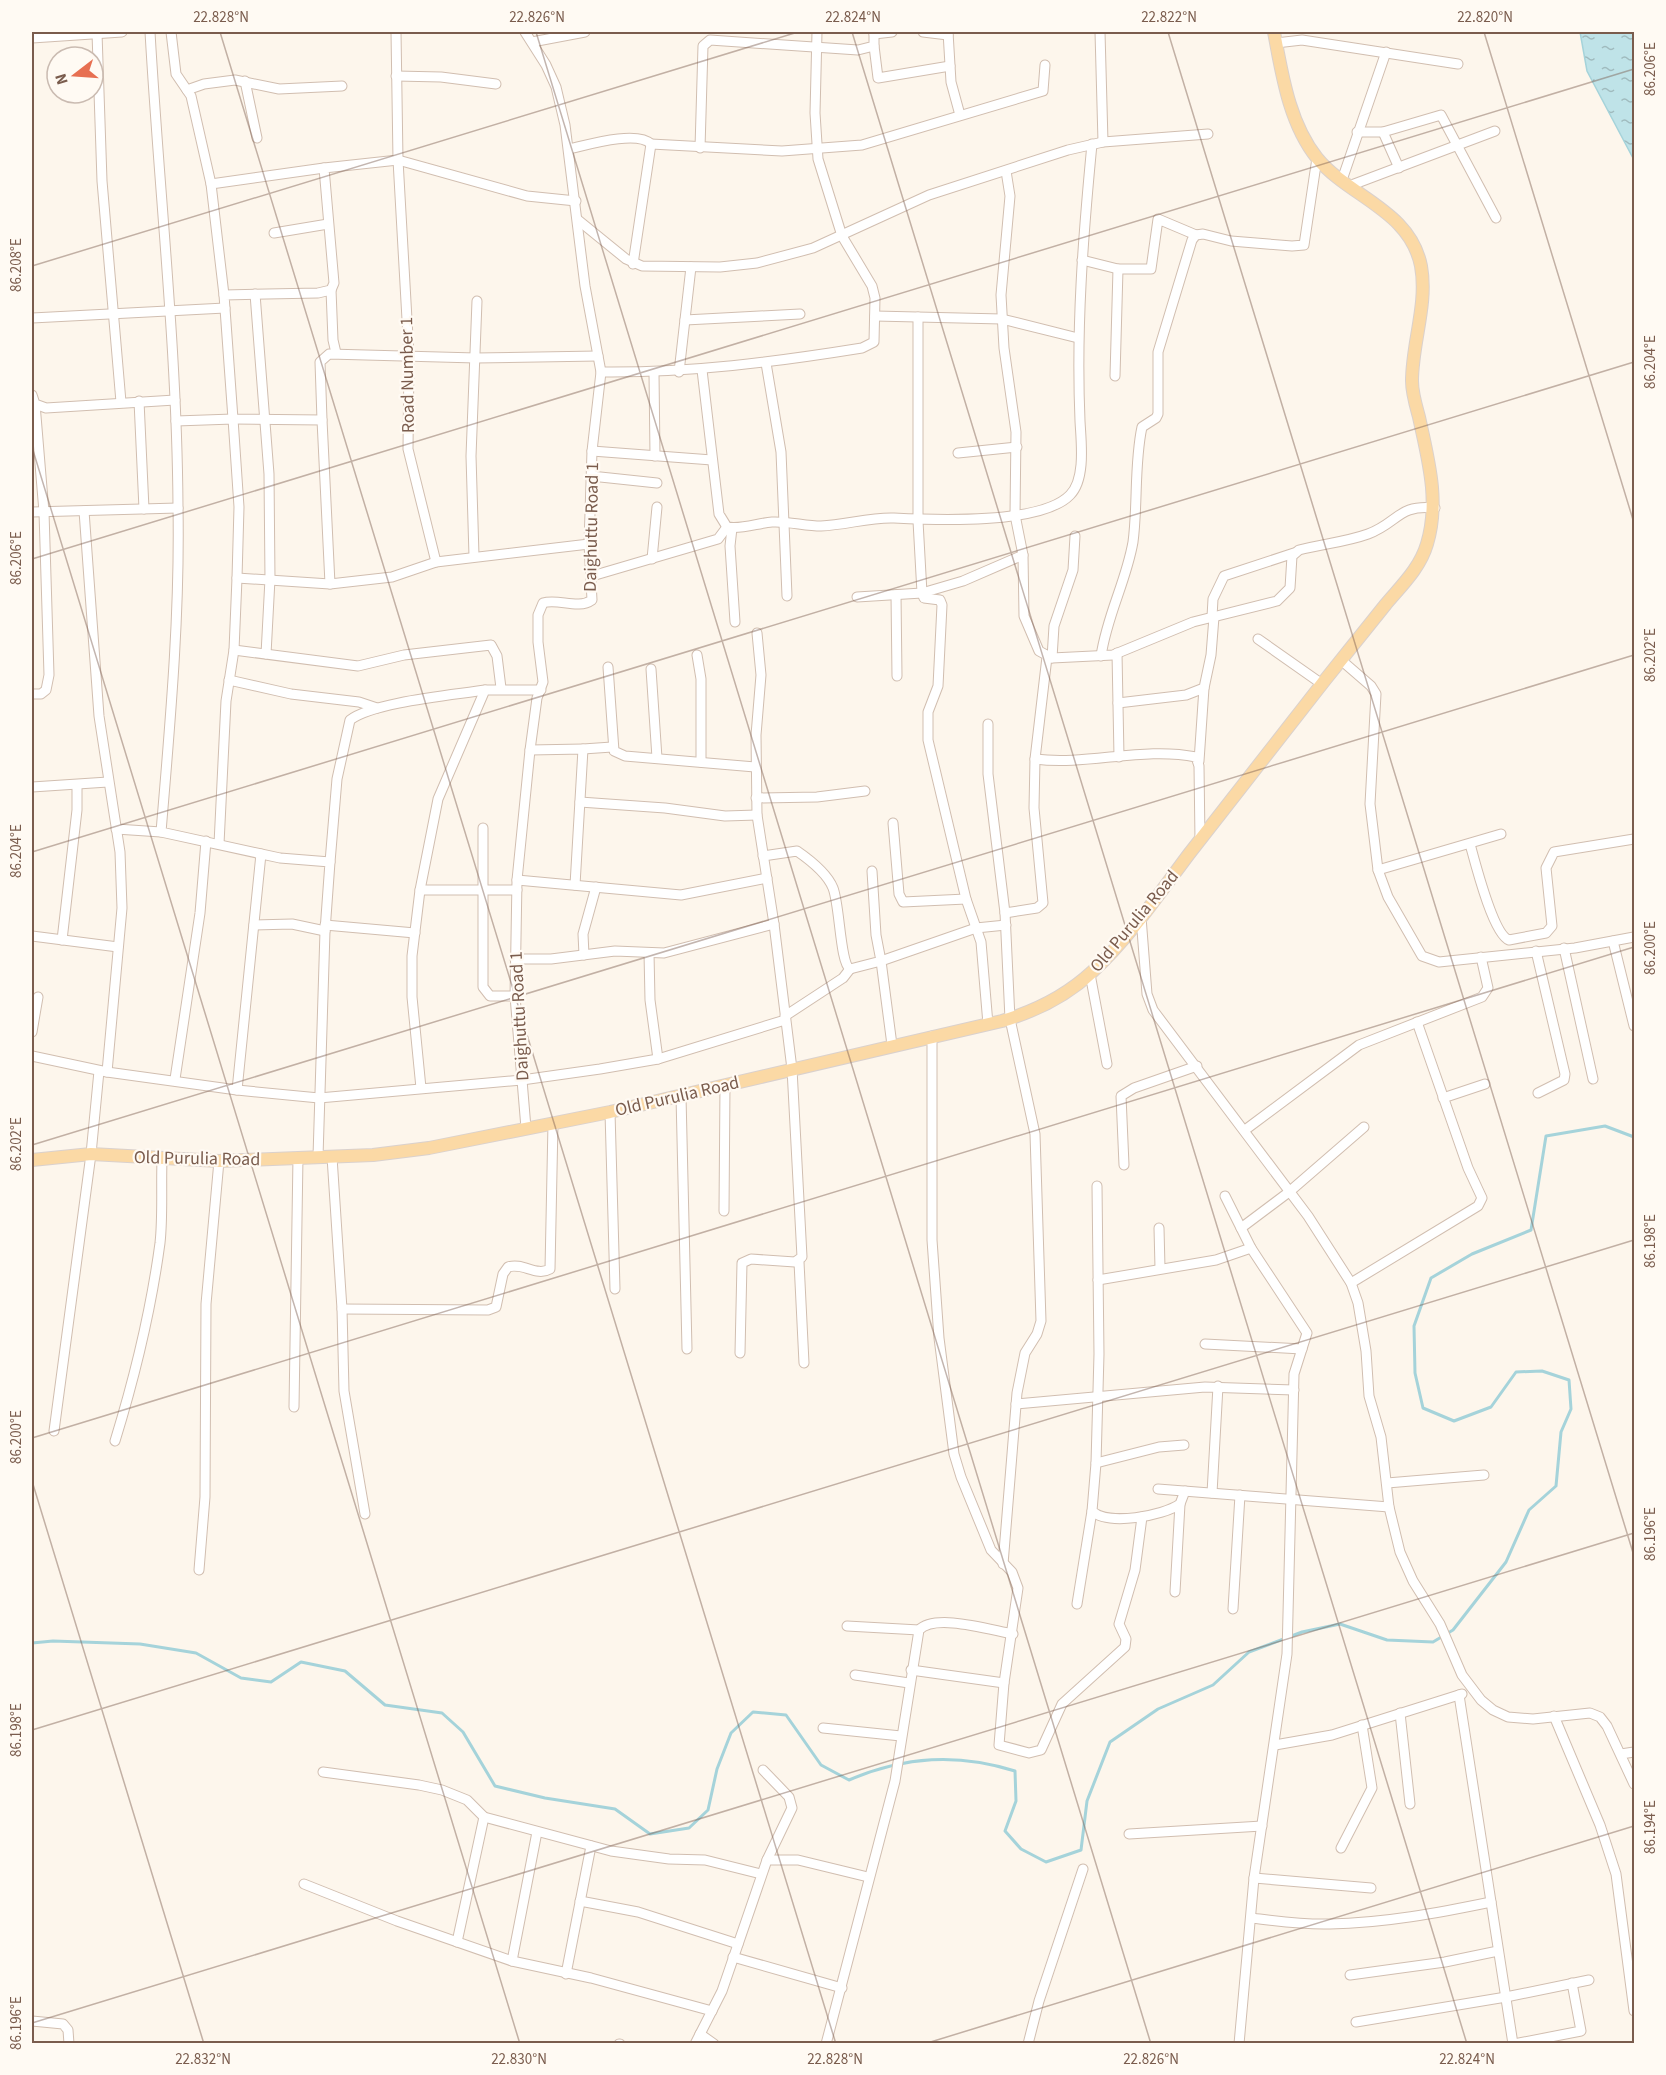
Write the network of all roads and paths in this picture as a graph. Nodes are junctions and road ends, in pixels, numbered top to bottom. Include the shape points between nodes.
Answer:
1 (122, 32) edge
2 (150, 32) edge
3 (171, 32) edge
4 (396, 32) edge
5 (525, 32) edge
6 (585, 32) edge
7 (816, 32) edge
8 (892, 32) edge
9 (923, 32) edge
10 (1100, 32) edge
11 (97, 33) junction
12 (874, 33) edge
13 (948, 33) edge
14 (1275, 37) edge
15 (32, 38) edge
16 (532, 42) junction
17 (874, 46) junction
18 (816, 49) junction
19 (1386, 52) junction
20 (1458, 64) dead end
21 (1045, 65) dead end
22 (950, 66) junction
23 (396, 76) junction
24 (244, 81) junction
25 (496, 84) dead end
26 (342, 86) dead end
27 (187, 90) junction
28 (960, 115) junction
29 (1495, 131) dead end
30 (1357, 132) junction
31 (1383, 132) junction
32 (1209, 134) dead end
33 (257, 138) dead end
34 (1103, 142) junction
35 (651, 144) junction
36 (1092, 144) junction
37 (1459, 145) junction
38 (700, 148) junction
39 (816, 148) junction
40 (569, 149) junction
41 (1317, 158) junction
42 (398, 160) junction
43 (324, 168) junction
44 (1399, 168) junction
45 (1006, 171) junction
46 (1346, 183) junction
47 (211, 184) junction
48 (576, 201) junction
49 (1496, 218) dead end
50 (578, 220) junction
51 (328, 224) junction
52 (274, 233) dead end
53 (1196, 235) junction
54 (842, 236) junction
55 (1082, 260) junction
56 (633, 264) junction
57 (691, 267) junction
58 (1118, 269) junction
59 (331, 290) junction
60 (255, 294) junction
61 (224, 295) junction
62 (477, 301) dead end
63 (225, 308) junction
64 (169, 310) junction
65 (112, 313) junction
66 (800, 314) dead end
67 (875, 316) junction
68 (918, 317) junction
69 (32, 318) edge
70 (1002, 319) junction
71 (685, 320) junction
72 (1078, 338) junction
73 (336, 352) junction
74 (409, 355) junction
75 (598, 356) junction
76 (476, 358) junction
77 (766, 363) junction
78 (702, 370) junction
79 (601, 372) junction
80 (679, 372) junction
81 (654, 373) junction
82 (1115, 376) dead end
83 (175, 400) junction
84 (33, 401) edge
85 (140, 401) junction
86 (121, 402) junction
87 (233, 419) junction
88 (265, 420) junction
89 (322, 420) junction
90 (176, 421) junction
91 (1017, 447) junction
92 (592, 451) junction
93 (958, 453) dead end
94 (655, 456) junction
95 (712, 460) junction
96 (591, 476) junction
97 (657, 483) dead end
98 (657, 507) dead end
99 (178, 508) junction
100 (1435, 508) junction
101 (144, 509) junction
102 (84, 511) junction
103 (32, 512) edge
104 (44, 512) junction
105 (1016, 515) junction
106 (918, 521) junction
107 (785, 523) junction
108 (729, 527) junction
109 (1075, 536) dead end
110 (589, 544) junction
111 (1294, 553) junction
112 (1023, 555) junction
113 (474, 556) junction
114 (652, 559) junction
115 (436, 562) junction
116 (591, 576) junction
117 (237, 578) junction
118 (270, 579) junction
119 (330, 584) junction
120 (922, 593) junction
121 (896, 595) junction
122 (788, 596) dead end
123 (857, 597) dead end
124 (1213, 617) junction
125 (735, 622) dead end
126 (757, 633) dead end
127 (1258, 639) dead end
128 (234, 650) junction
129 (1118, 653) junction
130 (266, 654) junction
131 (697, 655) dead end
132 (1101, 656) junction
133 (1049, 657) junction
134 (1341, 660) junction
135 (608, 667) dead end
136 (651, 669) dead end
137 (897, 676) dead end
138 (229, 680) junction
139 (1322, 684) junction
140 (501, 688) junction
141 (1204, 688) junction
142 (485, 690) junction
143 (541, 690) junction
144 (32, 694) edge
145 (1118, 703) junction
146 (377, 708) junction
147 (988, 724) dead end
148 (612, 747) junction
149 (583, 749) junction
150 (530, 750) junction
151 (1119, 757) junction
152 (657, 758) junction
153 (1035, 759) junction
154 (1199, 760) junction
155 (701, 762) junction
156 (755, 767) junction
157 (108, 782) junction
158 (77, 785) junction
159 (32, 787) edge
160 (865, 791) dead end
161 (756, 798) junction
162 (580, 802) junction
163 (757, 815) junction
164 (893, 823) dead end
165 (483, 828) dead end
166 (116, 829) junction
167 (161, 832) junction
168 (1501, 834) dead end
169 (1635, 839) edge
170 (1200, 840) junction
171 (206, 841) junction
172 (219, 844) junction
173 (1470, 844) junction
174 (261, 854) junction
175 (763, 856) junction
176 (330, 862) junction
177 (1378, 870) junction
178 (872, 871) dead end
179 (767, 878) junction
180 (517, 885) junction
181 (575, 885) junction
182 (596, 887) junction
183 (420, 890) junction
184 (483, 891) junction
185 (966, 899) junction
186 (1005, 913) junction
187 (1141, 917) junction
188 (774, 924) junction
189 (254, 925) junction
190 (1006, 925) junction
191 (325, 928) junction
192 (976, 928) junction
193 (415, 933) junction
194 (32, 936) edge
195 (1635, 937) edge
196 (63, 940) junction
197 (1613, 941) junction
198 (118, 947) junction
199 (1564, 948) junction
200 (1536, 951) junction
201 (649, 953) junction
202 (584, 955) junction
203 (1481, 957) junction
204 (515, 959) junction
205 (881, 961) junction
206 (850, 969) junction
207 (1090, 974) junction
208 (515, 996) junction
209 (38, 997) dead end
210 (1010, 1019) junction
211 (785, 1020) junction
212 (1417, 1022) junction
213 (988, 1024) junction
214 (1635, 1026) edge
215 (32, 1032) edge
216 (932, 1036) junction
217 (892, 1045) junction
218 (32, 1056) edge
219 (658, 1059) junction
220 (1107, 1064) dead end
221 (1197, 1066) junction
222 (792, 1069) junction
223 (103, 1071) junction
224 (175, 1079) junction
225 (1593, 1079) dead end
226 (522, 1080) junction
227 (1485, 1084) dead end
228 (725, 1085) junction
229 (421, 1088) junction
230 (237, 1090) junction
231 (1538, 1093) dead end
232 (681, 1096) junction
233 (319, 1098) junction
234 (1443, 1098) junction
235 (610, 1112) junction
236 (553, 1123) junction
237 (1364, 1127) dead end
238 (526, 1128) junction
239 (1245, 1130) junction
240 (91, 1154) junction
241 (298, 1157) junction
242 (318, 1157) junction
243 (332, 1157) junction
244 (32, 1160) edge
245 (162, 1160) junction
246 (219, 1161) junction
247 (1124, 1165) dead end
248 (1097, 1186) dead end
249 (1288, 1190) junction
250 (1225, 1196) dead end
251 (724, 1211) dead end
252 (1159, 1228) dead end
253 (1241, 1228) junction
254 (1251, 1248) junction
255 (799, 1262) junction
256 (1160, 1268) junction
257 (1098, 1280) junction
258 (1351, 1283) junction
259 (615, 1289) dead end
260 (342, 1309) junction
261 (1205, 1344) dead end
262 (687, 1349) dead end
263 (1302, 1349) junction
264 (740, 1353) dead end
265 (804, 1363) dead end
266 (1218, 1386) junction
267 (1294, 1390) junction
268 (1097, 1398) junction
269 (1016, 1404) junction
270 (294, 1407) dead end
271 (54, 1431) dead end
272 (115, 1441) dead end
273 (1184, 1445) dead end
274 (1096, 1463) junction
275 (1484, 1475) dead end
276 (1387, 1483) junction
277 (1158, 1489) dead end
278 (1185, 1491) junction
279 (1212, 1493) junction
280 (1240, 1495) junction
281 (1290, 1501) junction
282 (1180, 1504) junction
283 (1389, 1507) junction
284 (1092, 1511) junction
285 (365, 1514) dead end
286 (1142, 1517) junction
287 (1003, 1564) junction
288 (199, 1570) dead end
289 (1175, 1592) dead end
290 (1077, 1604) dead end
291 (1233, 1609) dead end
292 (847, 1626) dead end
293 (918, 1630) junction
294 (1013, 1634) junction
295 (911, 1670) junction
296 (855, 1675) dead end
297 (909, 1683) junction
298 (1004, 1683) junction
299 (1473, 1690) junction
300 (1459, 1695) junction
301 (1400, 1713) junction
302 (1554, 1716) junction
303 (1362, 1725) junction
304 (824, 1728) dead end
305 (900, 1736) junction
306 (1275, 1745) junction
307 (1635, 1752) edge
308 (1621, 1754) junction
309 (763, 1770) dead end
310 (323, 1772) dead end
311 (1635, 1784) edge
312 (1410, 1804) dead end
313 (484, 1817) junction
314 (1262, 1826) junction
315 (537, 1832) junction
316 (1129, 1834) dead end
317 (591, 1846) junction
318 (1341, 1848) dead end
319 (767, 1860) junction
320 (1083, 1869) dead end
321 (761, 1874) junction
322 (868, 1877) junction
323 (1254, 1878) junction
324 (304, 1884) dead end
325 (1371, 1888) dead end
326 (580, 1901) junction
327 (1491, 1902) junction
328 (1251, 1918) junction
329 (457, 1942) junction
330 (738, 1944) junction
331 (1498, 1951) junction
332 (733, 1957) junction
333 (512, 1960) junction
334 (566, 1974) junction
335 (1350, 1975) dead end
336 (1589, 1980) dead end
337 (1572, 1983) junction
338 (842, 1988) junction
339 (1506, 1997) junction
340 (712, 2011) junction
341 (1635, 2011) edge
342 (32, 2021) edge
343 (1356, 2022) dead end
344 (700, 2034) junction
345 (69, 2043) edge
346 (695, 2043) edge
347 (714, 2043) edge
348 (826, 2043) edge
349 (1028, 2043) edge
350 (1239, 2043) edge
351 (1514, 2043) edge

1 - 11 street
2 - 64 street
3 - 27 street via 176,74
4 - 23 street, Road Number 1
5 - 16 street, Daighuttu Road 1
6 - 16 street
7 - 18 street
8 - 12 street
9 - 13 street
10 - 34 street
11 - 15 street
11 - 65 street
12 - 17 street
13 - 22 street
14 - 19 street
14 - 41 main road, Old Purulia Road via 1292,109
16 - 40 street, Daighuttu Road 1 via 556,87
17 - 18 street via 858,50
17 - 22 street via 878,78
18 - 38 street via 710,40 703,46 700,64
18 - 39 street
19 - 20 street
19 - 30 street
21 - 28 street via 1042,91
22 - 28 street
23 - 25 street
23 - 42 street, Road Number 1
24 - 26 street via 279,89
24 - 27 street via 204,84
24 - 33 street
27 - 47 street
28 - 39 street via 881,141
29 - 37 street
30 - 31 street
30 - 46 street
31 - 37 street via 1442,115
31 - 44 street
32 - 34 street
34 - 36 street
35 - 38 street
35 - 40 street via 646,140 613,139
35 - 56 street
36 - 45 street
36 - 55 street
37 - 44 street
37 - 49 street
38 - 39 street
39 - 54 street
40 - 48 street, Daighuttu Road 1
41 - 46 main road, Old Purulia Road
41 - 53 street via 1304,245
42 - 43 street
42 - 48 street via 527,196
42 - 74 street, Road Number 1
43 - 47 street
43 - 51 street
44 - 46 street
45 - 54 street via 929,195
45 - 70 street via 1010,196
46 - 100 main road, Old Purulia Road via 1388,213 1405,232 1421,265 1412,385
47 - 61 street
48 - 50 street, Daighuttu Road 1
50 - 56 street
50 - 75 street, Daighuttu Road 1
51 - 52 street
51 - 59 street via 334,283
53 - 58 street via 1158,219 1151,270
53 - 132 street via 1187,252 1158,352 1158,414 1142,427 1127,571 1106,626
54 - 57 street via 757,263
54 - 67 street via 872,286
55 - 58 street
55 - 72 street
56 - 57 street
57 - 71 street
58 - 82 street
59 - 60 street
59 - 73 street
60 - 61 street
60 - 88 street
61 - 63 street
62 - 76 street
63 - 64 street
63 - 87 street
64 - 65 street
64 - 83 street
65 - 69 street
65 - 86 street
66 - 71 street
67 - 68 street
67 - 77 street via 876,336 871,346
68 - 70 street
68 - 106 street
70 - 72 street
70 - 91 street
71 - 80 street
72 - 105 street via 1081,444 1076,487 1070,496 1046,510
73 - 74 street
73 - 89 street via 320,362
74 - 76 street
74 - 115 street, Road Number 1 via 408,449
75 - 76 street
75 - 79 street, Daighuttu Road 1
76 - 113 street via 471,456
77 - 78 street
77 - 107 street via 781,452
78 - 80 street
78 - 95 street
79 - 81 street
79 - 92 street, Daighuttu Road 1
80 - 81 street
81 - 94 street
83 - 85 street
83 - 90 street
84 - 86 street via 46,408
84 - 104 street
85 - 86 street
85 - 101 street
87 - 88 street
87 - 90 street
87 - 117 street via 240,507
88 - 89 street
88 - 118 street
89 - 119 street
90 - 99 street
91 - 93 street
91 - 105 street
92 - 94 street
92 - 96 street, Daighuttu Road 1
94 - 95 street
95 - 108 street via 719,514
96 - 97 street
96 - 110 street, Daighuttu Road 1
98 - 114 street
99 - 101 street
99 - 167 street via 177,644
100 - 111 street via 1418,506 1402,511 1367,534
100 - 134 main road, Old Purulia Road via 1417,567
101 - 102 street
102 - 104 street
102 - 157 street via 99,716
103 - 104 street
104 - 144 street via 48,684 41,694
105 - 106 street
105 - 112 street
106 - 107 street via 894,518 821,526
106 - 120 street
107 - 108 street
107 - 122 street
108 - 114 street via 718,540
108 - 125 street
109 - 133 street via 1073,570 1054,626
110 - 113 street
110 - 116 street, Daighuttu Road 1
111 - 124 street via 1224,576 1213,599
111 - 124 street via 1292,584 1283,597
112 - 120 street via 963,581
112 - 133 street via 1026,625 1039,651
113 - 115 street
114 - 116 street
115 - 119 street via 392,577
116 - 143 street, Daighuttu Road 1 via 592,600 549,601 539,608
117 - 118 street
117 - 128 street
118 - 119 street
118 - 130 street
120 - 121 street
120 - 185 street via 924,598 940,600 942,605 938,686 927,726
121 - 123 street
121 - 137 street
124 - 129 street
124 - 141 street
126 - 156 street via 762,675
127 - 139 street
128 - 130 street
128 - 138 street
129 - 132 street
129 - 145 street
130 - 140 street via 358,666 404,655 492,645
131 - 155 street via 701,679
132 - 133 street
133 - 153 street
134 - 139 main road, Old Purulia Road
134 - 177 street via 1376,694 1370,804
135 - 148 street
136 - 152 street
138 - 146 street
138 - 172 street
139 - 170 main road, Old Purulia Road
140 - 142 street
140 - 143 street
141 - 145 street via 1186,695
141 - 154 street
142 - 146 street
142 - 183 street via 438,799
143 - 150 street, Daighuttu Road 1
145 - 151 street
146 - 176 street via 356,715 347,728 337,779
147 - 186 street via 988,774
148 - 149 street
148 - 152 street via 618,754
149 - 150 street
149 - 162 street
150 - 180 street, Daighuttu Road 1
151 - 153 street via 1056,762
151 - 154 street via 1156,754
152 - 155 street
153 - 186 street via 1034,807 1043,903 1037,908
154 - 170 street
155 - 156 street
156 - 161 street
157 - 158 street
157 - 166 street
158 - 159 street
158 - 196 street
160 - 161 street
161 - 163 street
162 - 163 street via 725,816
162 - 181 street
163 - 175 street
164 - 185 street via 903,902
165 - 184 street
166 - 167 street
166 - 198 street via 122,908
167 - 171 street
168 - 173 street
169 - 173 street via 1554,852 1546,868 1552,926 1546,933 1509,940 1501,933
170 - 187 main road, Old Purulia Road
171 - 172 street
171 - 224 street via 200,913
172 - 174 street
173 - 177 street
174 - 176 street
174 - 189 street
175 - 179 street
175 - 206 street via 797,851 825,875 837,901 843,961
176 - 191 street
177 - 203 street via 1388,897 1422,956 1439,962
178 - 205 street
179 - 182 street via 681,896
179 - 188 street
180 - 181 street
180 - 184 street
180 - 204 street, Daighuttu Road 1
181 - 182 street
182 - 202 street via 585,924
183 - 184 street
183 - 193 street
184 - 208 street via 483,987 490,996
185 - 192 street
186 - 190 street
187 - 207 main road, Old Purulia Road
187 - 221 street via 1149,1002
188 - 201 street via 682,950
188 - 211 street
189 - 191 street
189 - 230 street
190 - 192 street
190 - 210 street
191 - 193 street
191 - 233 street
192 - 205 street
192 - 213 street
193 - 229 street via 412,997
194 - 196 street
195 - 197 street
196 - 198 street
197 - 199 street
197 - 214 street
198 - 223 street
199 - 200 street
199 - 225 street
200 - 203 street
200 - 231 street via 1565,1074 1559,1085
201 - 202 street via 615,951
201 - 219 street
202 - 204 street
203 - 212 street via 1487,993
204 - 208 street, Daighuttu Road 1
205 - 206 street
205 - 217 street
206 - 211 street via 843,978 785,1016
207 - 210 main road, Old Purulia Road via 1035,1011
207 - 220 street
208 - 226 street, Daighuttu Road 1
209 - 215 street
210 - 213 main road, Old Purulia Road
210 - 269 street via 1035,1134 1041,1321 1025,1353
211 - 219 street
211 - 222 street
212 - 234 street
212 - 239 street via 1370,1040 1340,1057
213 - 216 main road, Old Purulia Road
216 - 217 main road, Old Purulia Road
216 - 287 street via 932,1240 939,1338 954,1454 991,1550
217 - 222 main road, Old Purulia Road
218 - 223 street
219 - 226 street
221 - 239 street
221 - 247 street via 1121,1096
222 - 228 main road, Old Purulia Road
222 - 255 street via 802,1257
223 - 224 street
223 - 240 street
224 - 230 street
226 - 229 street
226 - 238 street, Daighuttu Road 1
227 - 234 street
228 - 232 main road, Old Purulia Road
228 - 251 street
229 - 233 street
230 - 233 street
232 - 235 main road, Old Purulia Road
232 - 262 street
233 - 242 street
234 - 258 street via 1482,1198 1478,1206
235 - 236 main road, Old Purulia Road
235 - 259 street
236 - 238 main road, Old Purulia Road
236 - 260 street via 550,1269 540,1272 517,1265 508,1267 493,1310
237 - 249 street
238 - 243 main road, Old Purulia Road via 429,1148
239 - 249 street
240 - 244 main road, Old Purulia Road
240 - 245 main road, Old Purulia Road
240 - 271 street
241 - 242 main road, Old Purulia Road
241 - 246 main road, Old Purulia Road
241 - 270 street
242 - 243 main road, Old Purulia Road
243 - 260 street
245 - 246 main road, Old Purulia Road
245 - 272 street via 160,1241 150,1306
246 - 288 street via 206,1304 205,1497
248 - 257 street
249 - 253 street
249 - 258 street
250 - 253 street
252 - 256 street
253 - 254 street
254 - 256 street via 1215,1260
254 - 263 street via 1306,1328
255 - 264 street via 751,1259 742,1263
255 - 265 street
256 - 257 street
257 - 268 street
258 - 276 street via 1358,1303 1369,1396 1381,1437
260 - 285 street via 344,1391
261 - 263 street
263 - 267 street via 1294,1374
266 - 267 street
266 - 268 street
266 - 279 street
267 - 281 street
268 - 269 street
268 - 274 street
269 - 287 street
273 - 274 street via 1159,1447
274 - 284 street
275 - 276 street
276 - 283 street
277 - 278 street
278 - 279 street
278 - 282 street
279 - 280 street
280 - 281 street
280 - 291 street
281 - 283 street
281 - 306 street via 1287,1654
282 - 286 street via 1172,1510
282 - 289 street
283 - 299 street via 1406,1567
284 - 286 street via 1104,1518
284 - 290 street
286 - 298 street via 1135,1570 1119,1624 1125,1647 1062,1704 1041,1750 1036,1753 999,1745
287 - 294 street via 1012,1572 1018,1588
292 - 293 street
293 - 294 street via 937,1621
293 - 295 street
294 - 298 street
295 - 297 street
295 - 298 street
296 - 297 street
297 - 305 street
299 - 300 street
299 - 302 street via 1492,1710 1508,1717
300 - 301 street
300 - 327 street
301 - 303 street
301 - 312 street
302 - 308 street via 1590,1713 1600,1717
302 - 341 street via 1600,1825 1616,1874
303 - 306 street
303 - 318 street via 1372,1788
304 - 305 street
305 - 322 street via 895,1781
306 - 314 street
307 - 308 street
308 - 311 street
309 - 319 street via 789,1797 792,1808
310 - 313 street via 442,1790 467,1800
313 - 315 street
313 - 329 street
314 - 316 street
314 - 323 street
315 - 317 street
315 - 333 street
317 - 321 street via 638,1856 705,1860
317 - 326 street
319 - 321 street
319 - 322 street via 798,1860
320 - 349 street
321 - 330 street
322 - 338 street
323 - 325 street
323 - 328 street
324 - 329 street
326 - 330 street via 638,1912
326 - 334 street
327 - 328 street via 1427,1915 1348,1923
327 - 331 street
328 - 350 street
329 - 333 street
330 - 332 street
331 - 335 street
331 - 339 street
332 - 338 street
332 - 340 street
333 - 334 street
334 - 340 street
336 - 337 street
337 - 339 street
337 - 351 street via 1581,2031
338 - 348 street
339 - 343 street
339 - 351 street
340 - 344 street
342 - 345 street via 63,2024
344 - 346 street
344 - 347 street

